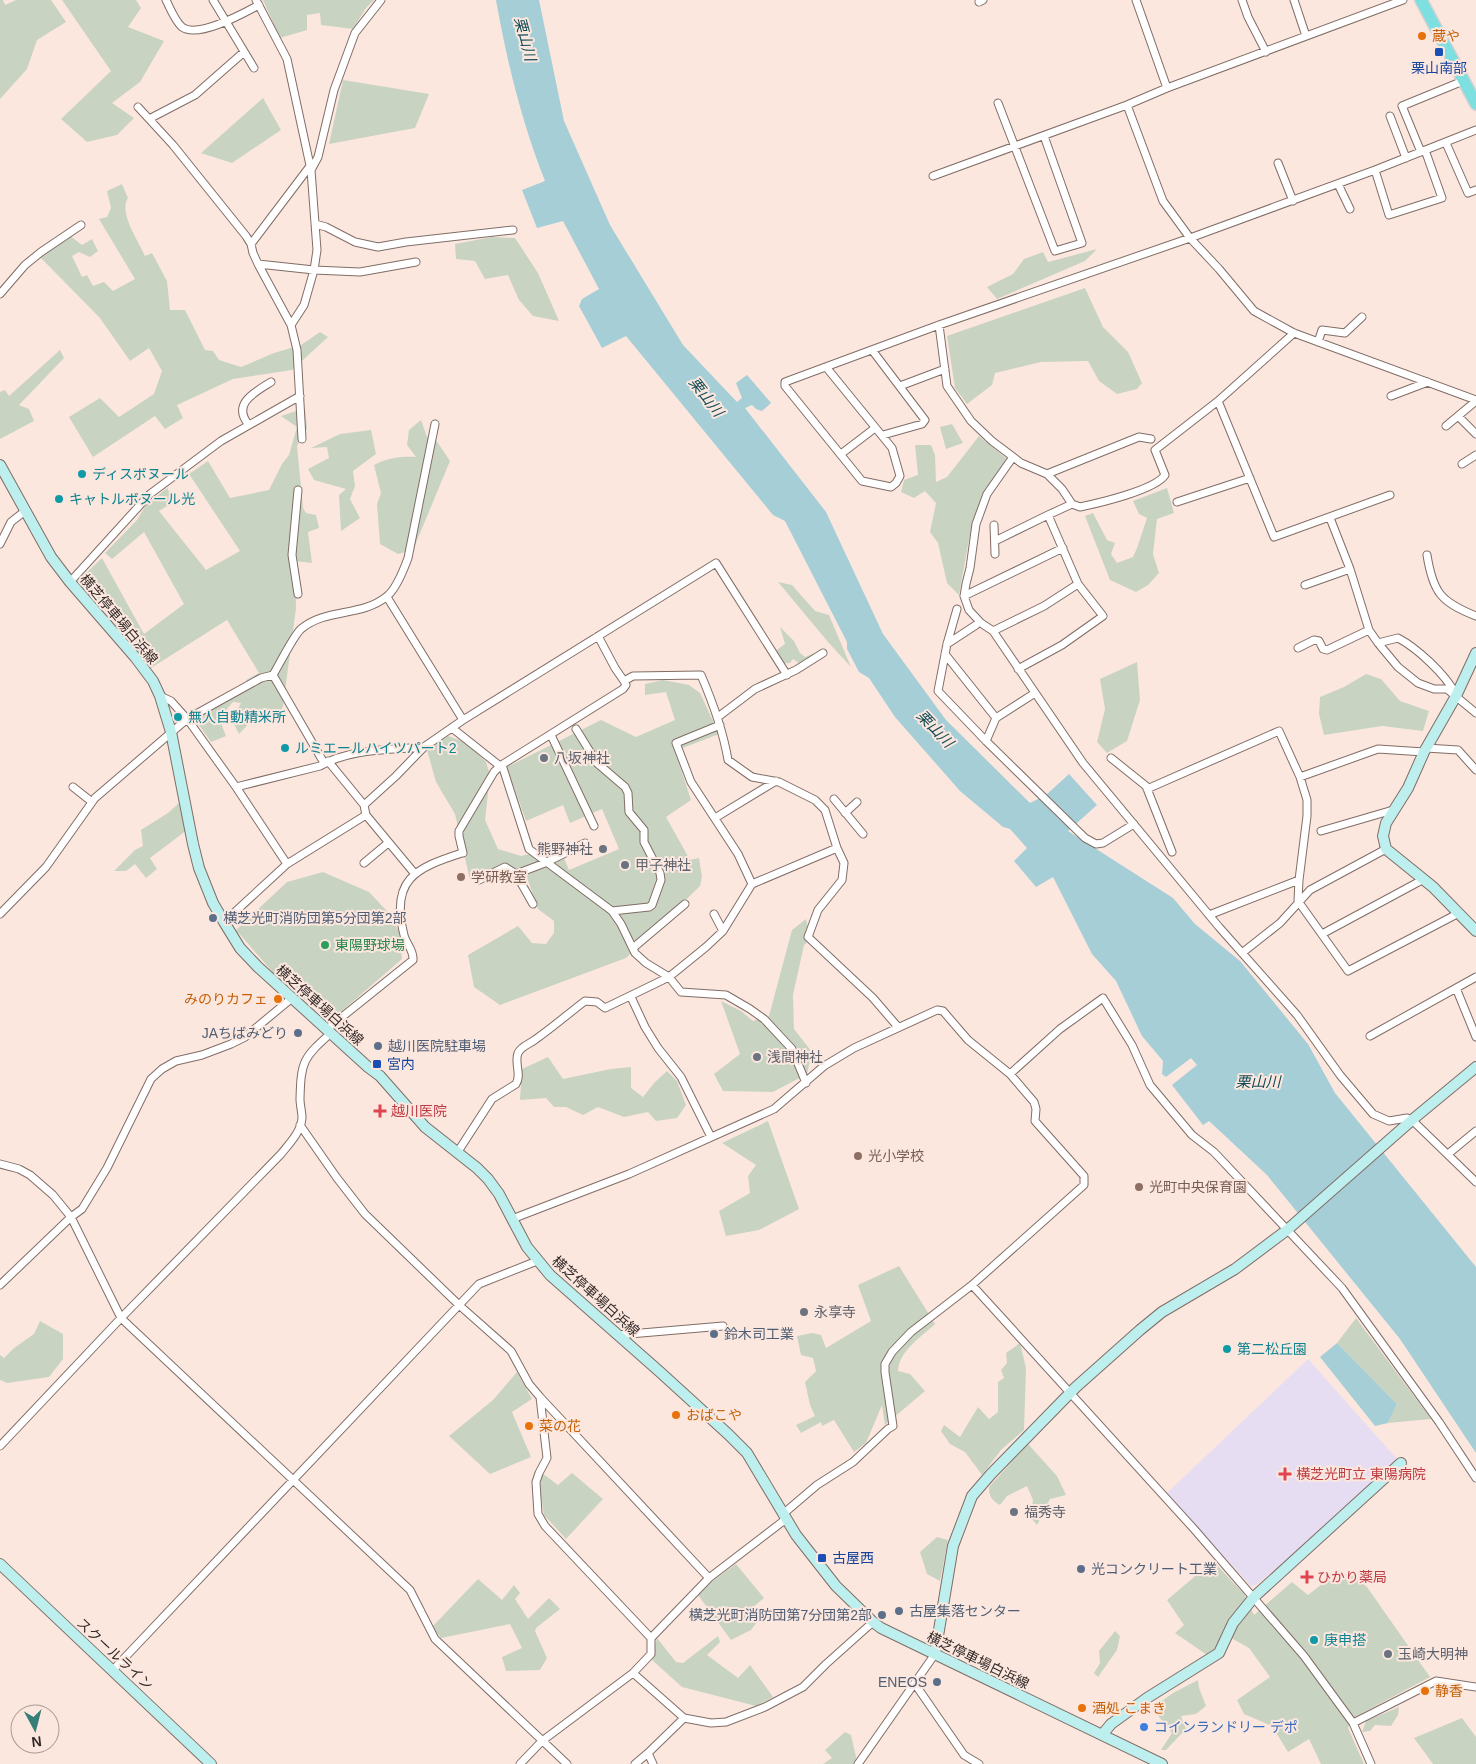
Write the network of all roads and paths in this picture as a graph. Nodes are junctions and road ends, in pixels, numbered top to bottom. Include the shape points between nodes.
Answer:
1 (166, 0) edge
2 (213, 0) edge
3 (380, 0) edge
4 (1136, 0) edge
5 (1242, 0) edge
6 (1294, 0) edge
7 (1403, 0) edge
8 (1421, 0) edge
9 (258, 3) edge
10 (226, 22) junction
11 (1306, 36) junction
12 (244, 52) junction
13 (1266, 52) junction
14 (254, 68) dead end
15 (1463, 80) junction
16 (1167, 88) junction
17 (998, 103) dead end
18 (1476, 104) edge
19 (1127, 105) junction
20 (138, 107) dead end
21 (1390, 116) dead end
22 (149, 119) junction
23 (1476, 130) edge
24 (1044, 136) junction
25 (1446, 143) junction
26 (1015, 146) junction
27 (1423, 151) junction
28 (1406, 158) junction
29 (1278, 163) dead end
30 (311, 168) junction
31 (1375, 170) junction
32 (933, 176) dead end
33 (1338, 184) junction
34 (1476, 190) edge
35 (1293, 201) junction
36 (1350, 210) dead end
37 (315, 224) junction
38 (81, 225) dead end
39 (514, 230) dead end
40 (1190, 238) junction
41 (252, 244) junction
42 (416, 262) dead end
43 (258, 264) junction
44 (314, 270) junction
45 (0, 294) edge
46 (1362, 316) dead end
47 (291, 325) junction
48 (940, 325) junction
49 (1294, 332) junction
50 (1318, 342) junction
51 (872, 350) junction
52 (826, 367) junction
53 (945, 369) junction
54 (271, 382) dead end
55 (1428, 382) junction
56 (900, 386) junction
57 (300, 396) junction
58 (1391, 396) dead end
59 (1476, 400) edge
60 (1218, 401) junction
61 (1458, 416) junction
62 (435, 424) dead end
63 (249, 425) junction
64 (1446, 426) dead end
65 (876, 428) junction
66 (1476, 434) edge
67 (883, 435) junction
68 (302, 439) dead end
69 (1151, 439) dead end
70 (841, 454) junction
71 (1476, 455) edge
72 (1013, 457) junction
73 (1462, 464) dead end
74 (0, 465) edge
75 (1048, 474) junction
76 (1250, 478) junction
77 (298, 490) dead end
78 (1390, 495) dead end
79 (1177, 502) dead end
80 (1072, 504) junction
81 (25, 511) junction
82 (1048, 515) junction
83 (1330, 518) junction
84 (994, 525) dead end
85 (995, 541) junction
86 (0, 544) edge
87 (1062, 548) junction
88 (995, 554) dead end
89 (1427, 555) dead end
90 (1350, 569) junction
91 (70, 582) junction
92 (1078, 584) junction
93 (1306, 585) dead end
94 (298, 594) dead end
95 (964, 596) junction
96 (387, 597) junction
97 (957, 609) dead end
98 (1476, 616) edge
99 (976, 625) dead end
100 (1369, 630) junction
101 (993, 631) junction
102 (598, 636) junction
103 (1378, 643) junction
104 (947, 644) junction
105 (1298, 648) dead end
106 (823, 653) dead end
107 (1476, 653) edge
108 (945, 654) junction
109 (1018, 669) junction
110 (273, 675) junction
111 (787, 675) junction
112 (624, 681) junction
113 (1035, 693) junction
114 (160, 696) junction
115 (1456, 696) junction
116 (1476, 713) edge
117 (718, 717) junction
118 (996, 718) junction
119 (187, 719) junction
120 (463, 720) junction
121 (720, 726) junction
122 (452, 728) junction
123 (576, 729) dead end
124 (171, 732) junction
125 (551, 735) junction
126 (986, 741) junction
127 (424, 747) junction
128 (1425, 750) junction
129 (1111, 758) dead end
130 (326, 762) junction
131 (500, 766) junction
132 (1476, 770) edge
133 (1300, 777) junction
134 (776, 782) junction
135 (236, 787) junction
136 (73, 788) dead end
137 (1147, 789) junction
138 (834, 799) dead end
139 (92, 802) junction
140 (857, 802) dead end
141 (364, 804) junction
142 (1393, 810) junction
143 (845, 812) junction
144 (366, 815) junction
145 (715, 818) junction
146 (1134, 824) junction
147 (594, 826) dead end
148 (1321, 831) dead end
149 (863, 834) dead end
150 (388, 843) junction
151 (585, 843) dead end
152 (837, 848) junction
153 (1386, 848) junction
154 (1172, 852) dead end
155 (364, 863) dead end
156 (546, 863) junction
157 (287, 864) junction
158 (415, 874) junction
159 (516, 874) junction
160 (1424, 879) junction
161 (479, 880) dead end
162 (1299, 880) junction
163 (752, 884) junction
164 (1298, 902) junction
165 (533, 904) dead end
166 (685, 904) dead end
167 (612, 911) junction
168 (0, 914) edge
169 (714, 914) dead end
170 (1459, 914) junction
171 (1209, 915) junction
172 (224, 922) junction
173 (723, 931) junction
174 (1476, 931) edge
175 (1322, 934) junction
176 (633, 948) junction
177 (1242, 953) junction
178 (669, 977) junction
179 (1476, 977) edge
180 (1456, 988) junction
181 (631, 997) junction
182 (292, 998) junction
183 (898, 1027) junction
184 (329, 1031) junction
185 (1370, 1036) dead end
186 (1476, 1037) edge
187 (1476, 1067) edge
188 (1010, 1074) junction
189 (806, 1083) junction
190 (1412, 1120) junction
191 (300, 1125) junction
192 (1476, 1131) edge
193 (711, 1137) junction
194 (457, 1153) junction
195 (1448, 1154) junction
196 (0, 1164) edge
197 (1476, 1182) edge
198 (71, 1217) junction
199 (512, 1219) junction
200 (1287, 1230) junction
201 (538, 1261) junction
202 (0, 1285) edge
203 (972, 1285) junction
204 (459, 1305) junction
205 (121, 1318) junction
206 (723, 1326) dead end
207 (618, 1335) junction
208 (1069, 1394) junction
209 (540, 1397) junction
210 (0, 1446) edge
211 (1401, 1463) dead end
212 (1476, 1478) edge
213 (294, 1481) junction
214 (785, 1517) junction
215 (0, 1564) edge
216 (709, 1578) junction
217 (1254, 1597) junction
218 (873, 1622) junction
219 (652, 1638) junction
220 (935, 1654) junction
221 (113, 1670) junction
222 (633, 1673) junction
223 (915, 1684) junction
224 (1476, 1687) edge
225 (684, 1718) junction
226 (1353, 1723) junction
227 (1102, 1735) junction
228 (542, 1741) junction
229 (648, 1753) junction
230 (211, 1764) edge
231 (520, 1764) edge
232 (567, 1764) edge
233 (635, 1764) edge
234 (653, 1764) edge
235 (858, 1764) edge
236 (979, 1764) edge
237 (1162, 1764) edge
238 (1371, 1764) edge

1 - 10 street via 185,28 209,28
2 - 10 street
3 - 30 street via 355,33 334,90 318,157
4 - 16 street
5 - 13 street
6 - 11 street
7 - 11 street
8 - 15 main road
9 - 10 street
9 - 30 street via 287,59
10 - 12 street
11 - 13 street
12 - 14 street
12 - 22 street via 195,95
13 - 16 street
15 - 18 main road
15 - 27 street via 1402,106
16 - 19 street
17 - 26 street
19 - 24 street
19 - 40 street via 1163,201
20 - 22 street
21 - 28 street
22 - 41 street
23 - 25 street
24 - 26 street
24 - 26 street via 1082,243 1055,251
25 - 27 street
25 - 34 street via 1468,193
26 - 32 street
27 - 28 street
27 - 31 street via 1442,198 1388,215
28 - 31 street
29 - 35 street
30 - 37 street
30 - 41 street
31 - 33 street
33 - 35 street
33 - 36 street
35 - 40 street
37 - 39 street via 355,242 378,247
37 - 44 street via 317,250
38 - 45 street via 25,265
40 - 48 street
40 - 49 street via 1254,311
41 - 43 street
42 - 44 street via 360,272
43 - 44 street
43 - 47 street
44 - 47 street via 304,305
46 - 50 street via 1345,334 1322,330
47 - 57 street via 298,350
48 - 51 street
48 - 53 street
49 - 50 street
49 - 60 street
50 - 55 street
51 - 52 street
51 - 56 street
52 - 65 street
52 - 70 street via 785,382 785,386
53 - 56 street
53 - 72 street via 947,386 971,421
54 - 63 street via 248,396 243,410
55 - 58 street
55 - 59 street
56 - 67 street via 925,420 922,424
57 - 63 street
57 - 68 street
59 - 61 street
60 - 76 street
60 - 80 street via 1155,450 1165,474 1162,479 1146,488 1093,505 1080,507
61 - 64 street
61 - 66 street
62 - 96 street via 408,558 403,573
63 - 91 street via 221,441 150,494
65 - 67 street
65 - 70 street
67 - 70 street via 892,448 900,476 891,487 862,480
69 - 75 street via 1139,436
71 - 73 street
72 - 75 street
72 - 95 street via 987,494 976,524
74 - 81 street, 横芝停車場白浜線
75 - 80 street
76 - 79 street
76 - 83 street via 1274,537
77 - 94 street via 292,555
78 - 83 street
80 - 82 street
81 - 86 street via 11,522
81 - 91 street, 横芝停車場白浜線 via 50,558
82 - 85 street
82 - 87 street
83 - 90 street
84 - 85 street
85 - 88 street
87 - 92 street
87 - 95 street
89 - 98 street via 1432,581 1440,595
90 - 93 street
90 - 100 street
91 - 114 street, 横芝停車場白浜線 via 135,656
92 - 101 street via 1044,606
92 - 109 street via 1104,616 1062,645
95 - 101 street via 969,610
96 - 110 street via 368,608 323,616 300,629
96 - 120 street
97 - 104 street
99 - 104 street
100 - 103 street
100 - 105 street via 1327,650 1322,649 1319,640
101 - 109 street
102 - 111 street via 716,563
102 - 112 street
102 - 120 street
103 - 115 street via 1398,667 1418,683 1434,689 1447,689
103 - 115 street via 1398,638 1410,644 1450,683
104 - 108 street
106 - 111 street
107 - 115 street
108 - 118 street
108 - 126 street via 938,691
109 - 113 street
110 - 119 street via 261,678
110 - 130 street
111 - 117 street via 755,689
112 - 117 street via 634,676 701,675
112 - 125 street via 623,689
113 - 118 street
113 - 146 street via 1083,763
114 - 119 street via 172,701
114 - 124 street, 横芝停車場白浜線
115 - 116 street
115 - 128 street
117 - 121 street
118 - 126 street
119 - 124 street
119 - 135 street
120 - 122 street
121 - 134 street via 728,760 752,777
121 - 145 street via 676,743 689,777
122 - 127 street
122 - 131 street
123 - 167 street via 597,763 625,787 629,812 644,830 644,842 660,873 661,880 652,905
124 - 139 street
124 - 172 street, 横芝停車場白浜線 via 199,868
125 - 131 street
125 - 147 street
126 - 146 street via 1085,838 1096,844 1103,843
127 - 130 street via 350,754
127 - 141 street
128 - 132 street via 1458,750
128 - 133 street via 1378,748
128 - 142 street via 1408,788
129 - 137 street
130 - 135 street
130 - 141 street
131 - 156 street via 529,849
131 - 158 street via 460,831 462,853 435,862
133 - 137 street via 1278,731
133 - 162 street via 1307,808
134 - 145 street
134 - 152 street via 814,800 825,810
135 - 157 street
136 - 139 street
137 - 154 street
138 - 143 street
139 - 168 street via 46,867
140 - 143 street
141 - 144 street
142 - 148 street
142 - 153 street via 1383,836
143 - 149 street
144 - 150 street
144 - 157 street
145 - 163 street
146 - 171 street
150 - 155 street
150 - 158 street
151 - 156 street
152 - 163 street
152 - 183 street via 844,863 842,880 818,910 808,937 873,998
153 - 160 street
153 - 164 street via 1310,890
156 - 159 street
156 - 167 street
157 - 172 street
158 - 184 street via 402,893 400,909 405,940 412,950 413,960
159 - 161 street via 505,867
159 - 165 street
160 - 170 street
160 - 175 street
162 - 164 street
162 - 171 street
163 - 173 street
164 - 175 street
164 - 177 street via 1280,923
166 - 176 street
167 - 176 street
169 - 173 street
170 - 174 street
170 - 175 street via 1348,970
171 - 177 street
172 - 182 street, 横芝停車場白浜線 via 240,948
173 - 178 street
176 - 178 street via 634,953 646,963
177 - 190 street via 1296,1015 1340,1076 1373,1114 1389,1121
178 - 181 street
178 - 189 street via 680,992 726,995 764,1019 792,1049
179 - 180 street
180 - 185 street
180 - 186 street
181 - 193 street via 658,1048 681,1077
181 - 194 street via 605,1008 597,1002 585,1001 522,1048 518,1054 516,1084 492,1099
182 - 184 street, 横芝停車場白浜線
182 - 198 street via 232,1044 176,1061 162,1069 151,1080 107,1168 82,1209
183 - 188 street via 937,1010 943,1011 974,1046
183 - 189 street via 824,1066
184 - 191 street via 310,1052 302,1068
184 - 194 street, 横芝停車場白浜線 via 380,1076 425,1127
187 - 190 street
188 - 200 street via 1060,1029 1103,998 1132,1045 1150,1086 1192,1135 1214,1152
188 - 203 street via 1034,1102 1035,1121 1084,1176 1084,1185
189 - 193 street via 774,1109
190 - 195 street
190 - 200 street
191 - 204 street via 365,1214
191 - 205 street via 281,1154
192 - 195 street
193 - 199 street via 629,1174
194 - 199 street, 横芝停車場白浜線 via 488,1179
195 - 197 street
196 - 198 street via 30,1175
198 - 202 street
198 - 205 street
199 - 201 street, 横芝停車場白浜線
200 - 208 street via 1235,1269 1162,1312
200 - 212 street via 1342,1288
201 - 204 street via 479,1284
201 - 207 street, 横芝停車場白浜線
203 - 208 street
203 - 214 street via 911,1332 885,1364 893,1426 853,1462 816,1485
204 - 209 street via 511,1351
204 - 213 street
205 - 210 street
205 - 213 street
206 - 207 street
207 - 214 street, 横芝停車場白浜線 via 747,1453
208 - 217 street
208 - 220 street via 972,1496 953,1546
209 - 216 street
209 - 219 street via 547,1458 536,1482 538,1514 545,1526
211 - 217 street
213 - 221 street
213 - 228 street via 410,1590 435,1639
214 - 216 street
214 - 218 street, 横芝停車場白浜線 via 836,1586
215 - 221 street, スクールライン
216 - 219 street
217 - 226 street via 1304,1656
217 - 227 street via 1233,1623 1219,1653 1147,1698 1111,1724
218 - 220 street, 横芝停車場白浜線
218 - 225 street via 803,1687 765,1707 726,1722
219 - 222 street via 651,1654
220 - 223 street
220 - 227 street, 横芝停車場白浜線
221 - 230 street, スクールライン
222 - 225 street
222 - 228 street
223 - 235 street
223 - 236 street via 964,1755
224 - 226 street via 1436,1681
225 - 229 street
226 - 238 street
227 - 237 street, 横芝停車場白浜線
228 - 231 street
228 - 232 street
229 - 233 street
229 - 234 street

